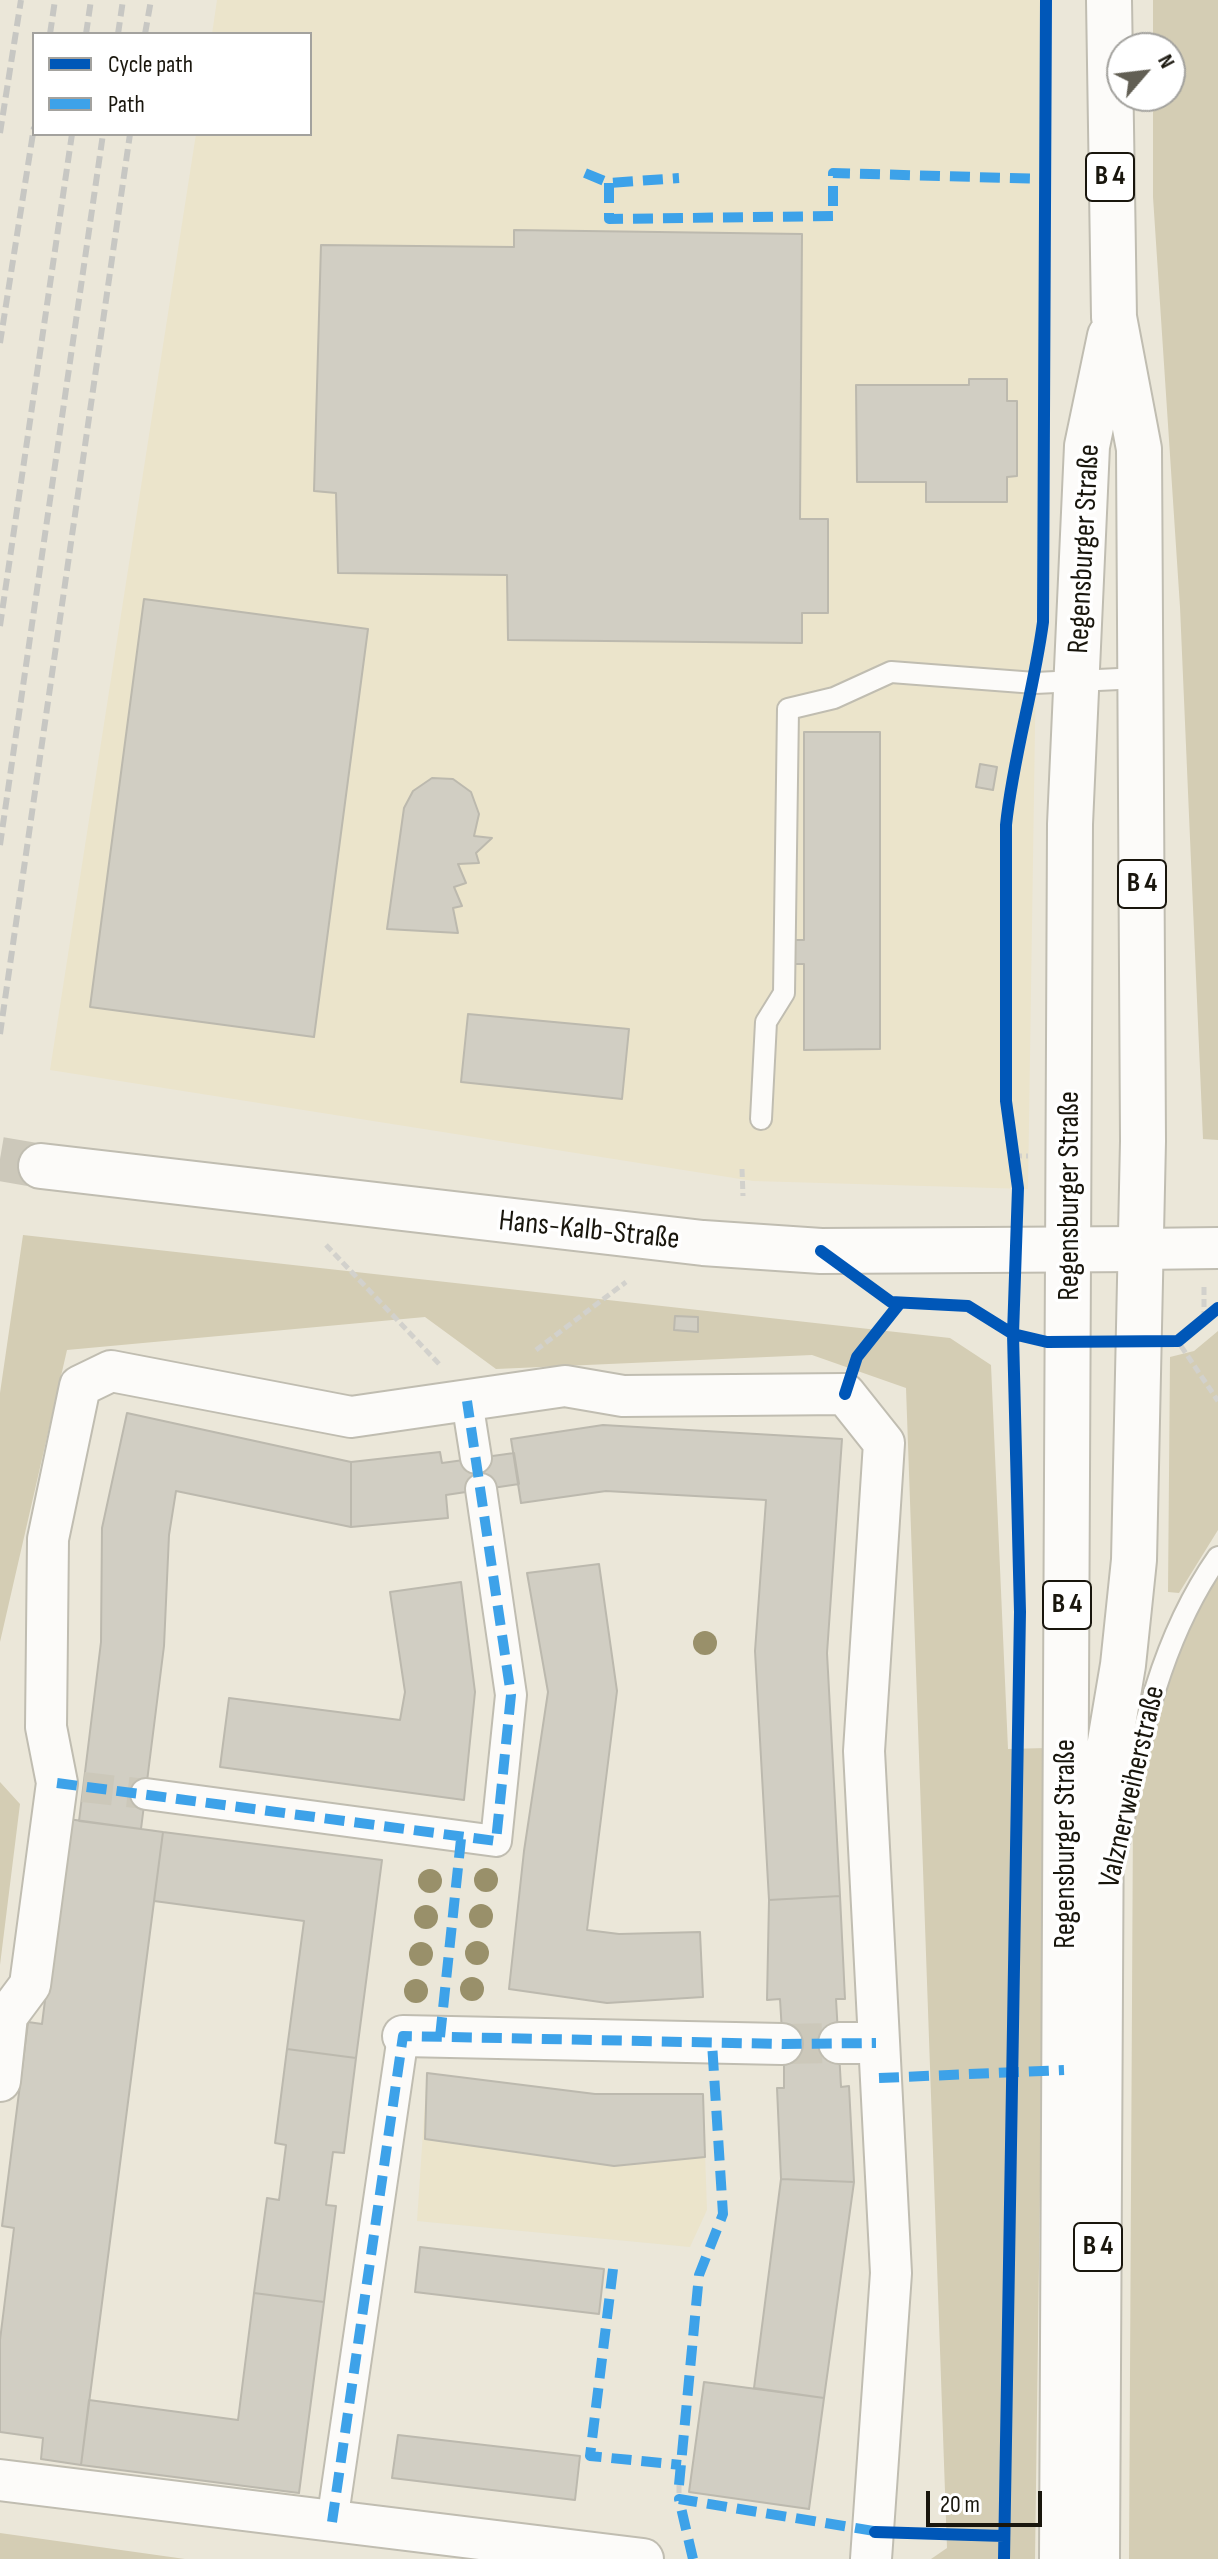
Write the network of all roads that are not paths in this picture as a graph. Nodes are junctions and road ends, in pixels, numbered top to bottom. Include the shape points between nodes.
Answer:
1 (1109, 0) edge
2 (1114, 317) junction
3 (1140, 678) junction
4 (1078, 681) junction
5 (761, 1119) dead end
6 (41, 1166) tunnel mouth
7 (1218, 1248) edge
8 (1140, 1249) junction
9 (1070, 1251) junction
10 (467, 1401) junction
11 (476, 1458) dead end
12 (481, 1489) dead end
13 (1218, 1557) edge
14 (146, 1794) tunnel mouth
15 (1100, 1934) junction
16 (403, 2036) joint
17 (782, 2044) tunnel mouth
18 (0, 2081) edge
19 (0, 2480) edge
20 (332, 2522) junction
21 (632, 2557) edge
22 (871, 2559) edge
23 (1062, 2559) edge
24 (1097, 2559) edge

1 - 2 main road, Regensburger Straße / B 4
2 - 3 main road, Regensburger Straße / B 4 via 1139,449
2 - 4 main road, Regensburger Straße / B 4 via 1087,446
3 - 4 lane
3 - 8 main road, Regensburger Straße / B 4
4 - 5 lane via 1035,683 891,672 834,698 788,709 784,993 766,1022
4 - 9 main road, Regensburger Straße / B 4 via 1070,824
6 - 9 main road, Hans-Kalb-Straße via 703,1243 821,1251
7 - 8 street
8 - 9 main road, Hans-Kalb-Straße
8 - 15 main road, Regensburger Straße / B 4 via 1136,1530 1125,1650 1101,1795
9 - 23 main road, Regensburger Straße / B 4
10 - 11 street
10 - 18 street via 351,1417 111,1371 80,1386 48,1539 46,1727 70,1785 30,1985 7,2016
10 - 22 street via 565,1386 623,1396 845,1394 884,1443 864,1751 858,2043 891,2273
12 - 14 street via 511,1695 496,1841
13 - 15 lane, Valznerweiherstraße via 1176,1633 1147,1710
15 - 24 main road, B 4
16 - 17 street
16 - 20 street
19 - 20 street
20 - 21 street

